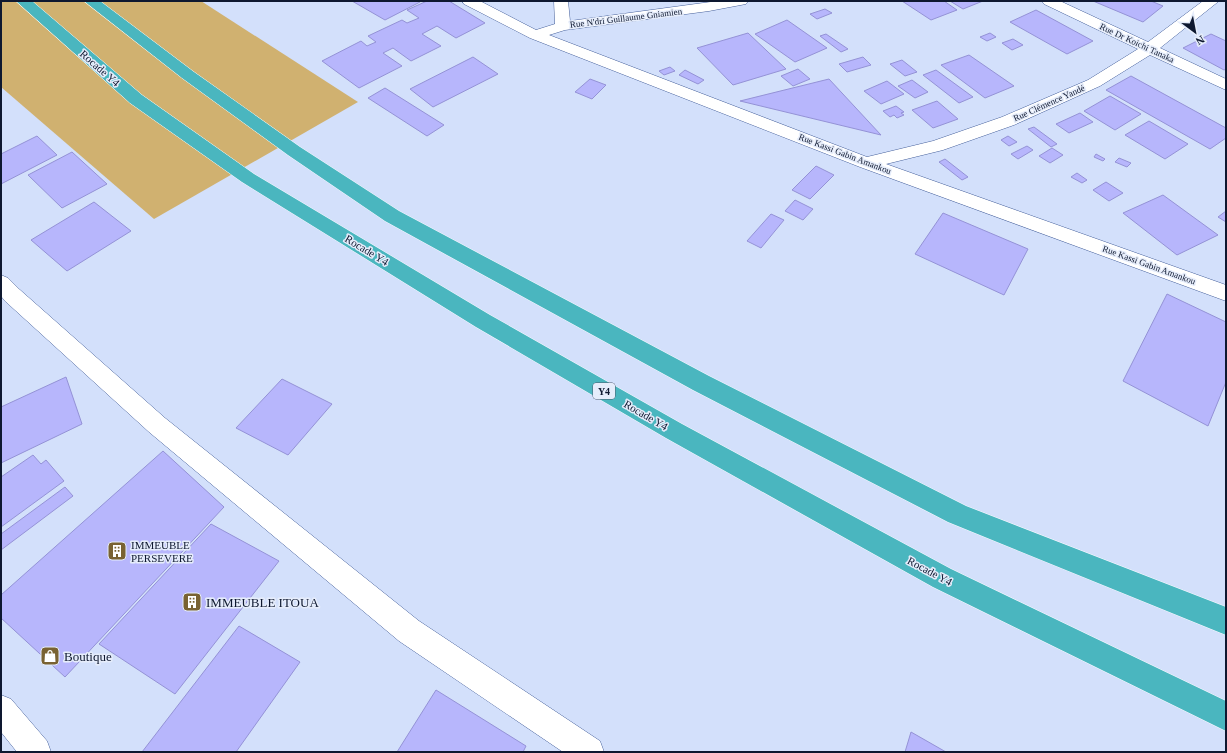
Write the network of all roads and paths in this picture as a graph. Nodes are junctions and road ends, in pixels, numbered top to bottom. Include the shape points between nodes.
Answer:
1 (23, 1) edge
2 (91, 1) edge
3 (469, 1) edge
4 (561, 1) edge
5 (741, 1) edge
6 (1049, 1) edge
7 (1212, 1) edge
8 (563, 26) junction
9 (535, 35) junction
10 (1150, 48) junction
11 (1226, 85) edge
12 (866, 163) junction
13 (1, 283) edge
14 (1226, 293) edge
15 (1226, 621) edge
16 (1, 709) edge
17 (1226, 716) edge
18 (36, 752) edge
19 (589, 752) edge

1 - 17 highway, Rocade Y4 / Y4 via 136,99 242,173 477,317 674,431 942,578
2 - 15 highway via 294,151 392,216 701,384 957,514
3 - 9 street, Rue Kassi Gabin Amankou
4 - 8 street
5 - 8 street, Rue N'dri Guillaume Gniamien
6 - 10 street, Rue Dr Koichi Tanaka
7 - 10 street, Rue Clémence Yandé
8 - 9 street, Rue N'dri Guillaume Gniamien
9 - 12 street, Rue Kassi Gabin Amankou
10 - 11 street, Rue Dr Koichi Tanaka
10 - 12 street, Rue Clémence Yandé via 1094,83 1008,121 937,146
12 - 14 street, Rue Kassi Gabin Amankou
13 - 19 street via 157,425 409,631
16 - 18 street

